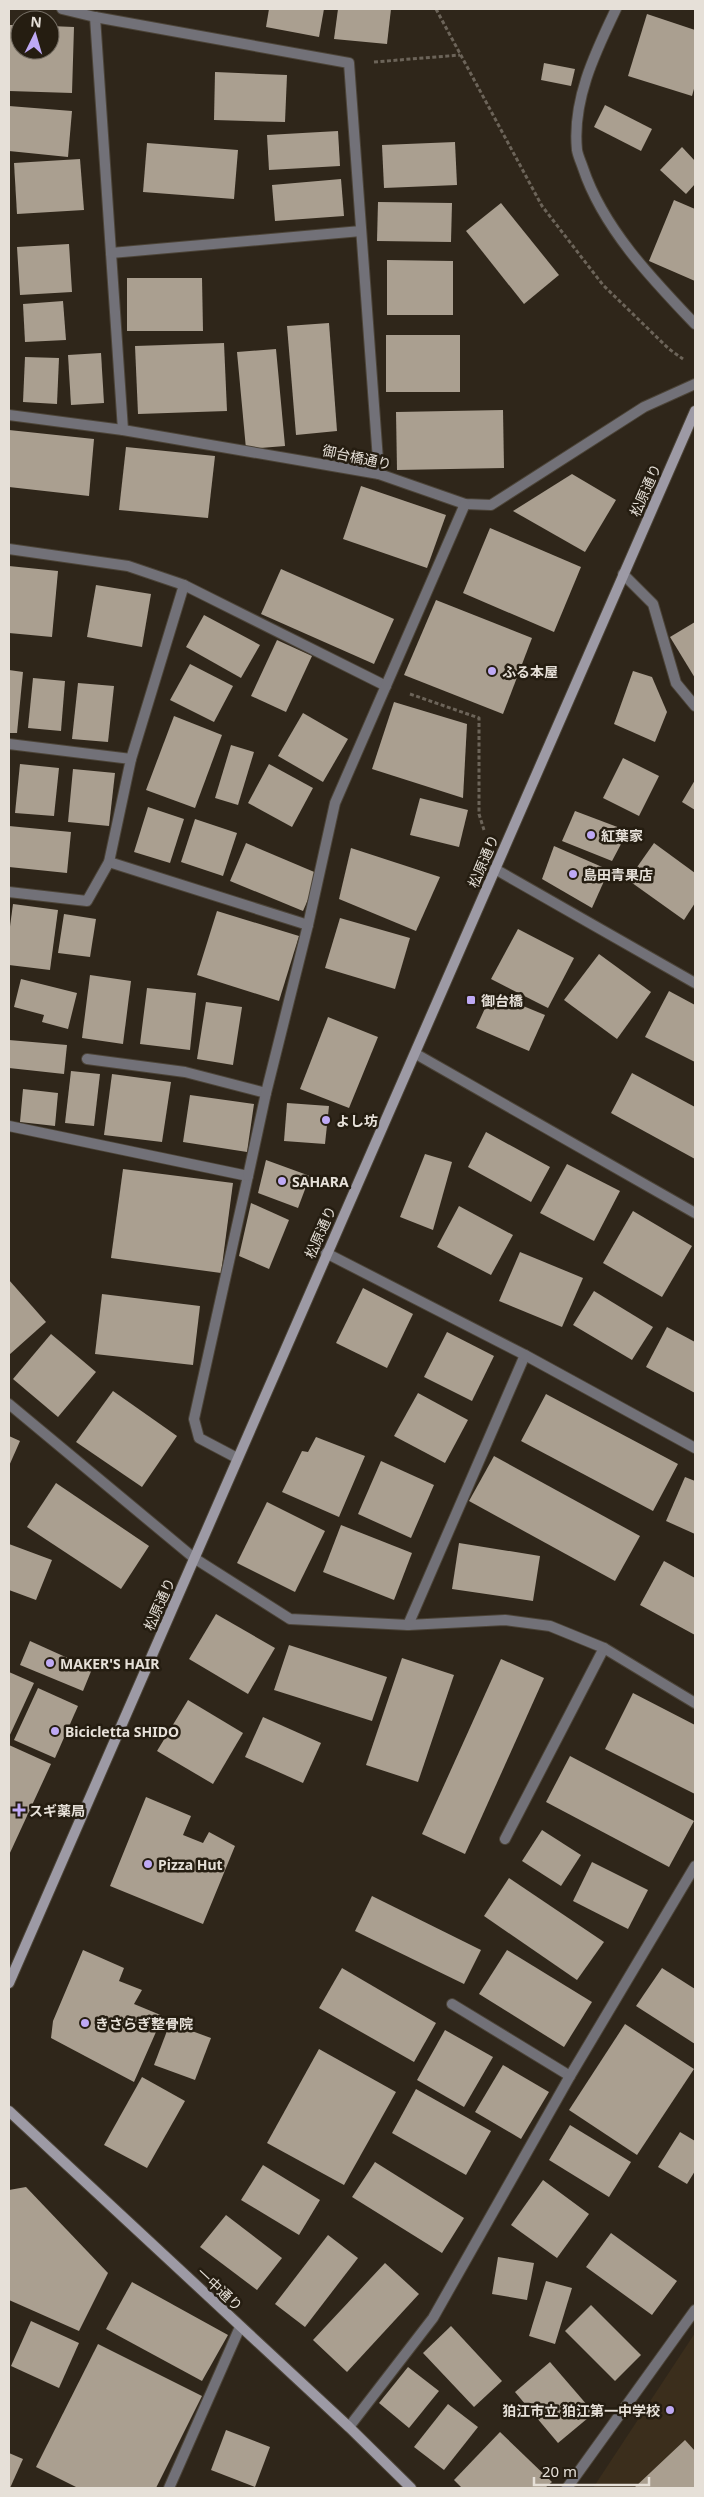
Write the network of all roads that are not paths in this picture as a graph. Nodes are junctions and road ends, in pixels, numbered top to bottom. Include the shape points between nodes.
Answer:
1 (62, 9) edge
2 (616, 9) edge
3 (95, 17) junction
4 (361, 231) junction
5 (111, 254) junction
6 (695, 324) edge
7 (695, 384) edge
8 (695, 411) edge
9 (9, 415) edge
10 (123, 430) junction
11 (379, 474) junction
12 (465, 504) junction
13 (9, 549) edge
14 (624, 574) junction
15 (184, 585) junction
16 (386, 686) junction
17 (695, 706) edge
18 (9, 744) edge
19 (131, 759) junction
20 (109, 862) junction
21 (495, 869) junction
22 (9, 892) edge
23 (308, 925) junction
24 (695, 983) edge
25 (416, 1054) junction
26 (87, 1058) dead end
27 (266, 1093) junction
28 (9, 1126) edge
29 (248, 1176) junction
30 (695, 1213) edge
31 (326, 1253) junction
32 (525, 1356) junction
33 (9, 1404) edge
34 (695, 1448) edge
35 (237, 1458) junction
36 (194, 1558) junction
37 (408, 1625) junction
38 (604, 1648) junction
39 (695, 1703) edge
40 (505, 1839) dead end
41 (695, 1866) edge
42 (9, 1983) edge
43 (452, 2004) dead end
44 (570, 2076) junction
45 (9, 2111) edge
46 (695, 2310) edge
47 (240, 2327) junction
48 (349, 2427) junction
49 (169, 2488) edge
50 (412, 2488) edge
51 (566, 2488) edge

1 - 3 street
2 - 6 street via 592,60 580,105 577,151 592,194 647,273
3 - 4 street via 349,63
3 - 5 street
4 - 5 street
4 - 11 street
5 - 10 street
7 - 12 street, 御台橋通り via 644,407 491,505
8 - 14 main road, 松原通り
9 - 10 street, 御台橋通り
10 - 11 street, 御台橋通り
11 - 12 street, 御台橋通り
12 - 16 street
13 - 15 street via 128,566
14 - 17 street via 652,604 676,683
14 - 21 main road, 松原通り
15 - 16 street
15 - 19 street
16 - 23 street via 334,803
18 - 19 street
19 - 20 street
20 - 22 street via 87,901
20 - 23 street
21 - 24 street
21 - 25 main road, 松原通り
23 - 27 street
25 - 30 street
25 - 31 main road, 松原通り
26 - 27 street via 185,1072
27 - 29 street
28 - 29 street
29 - 35 street via 194,1419 199,1438
31 - 32 street
31 - 35 main road, 松原通り
32 - 34 street
32 - 37 street
33 - 36 street
35 - 36 main road, 松原通り
36 - 37 street via 290,1619
36 - 42 main road, 松原通り
37 - 38 street via 505,1620 550,1626
38 - 39 street
38 - 40 street
41 - 44 street
43 - 44 street
44 - 48 street via 433,2318
45 - 47 main road, 一中通り
46 - 51 street
47 - 48 main road, 一中通り
47 - 49 street
48 - 50 main road, 一中通り

